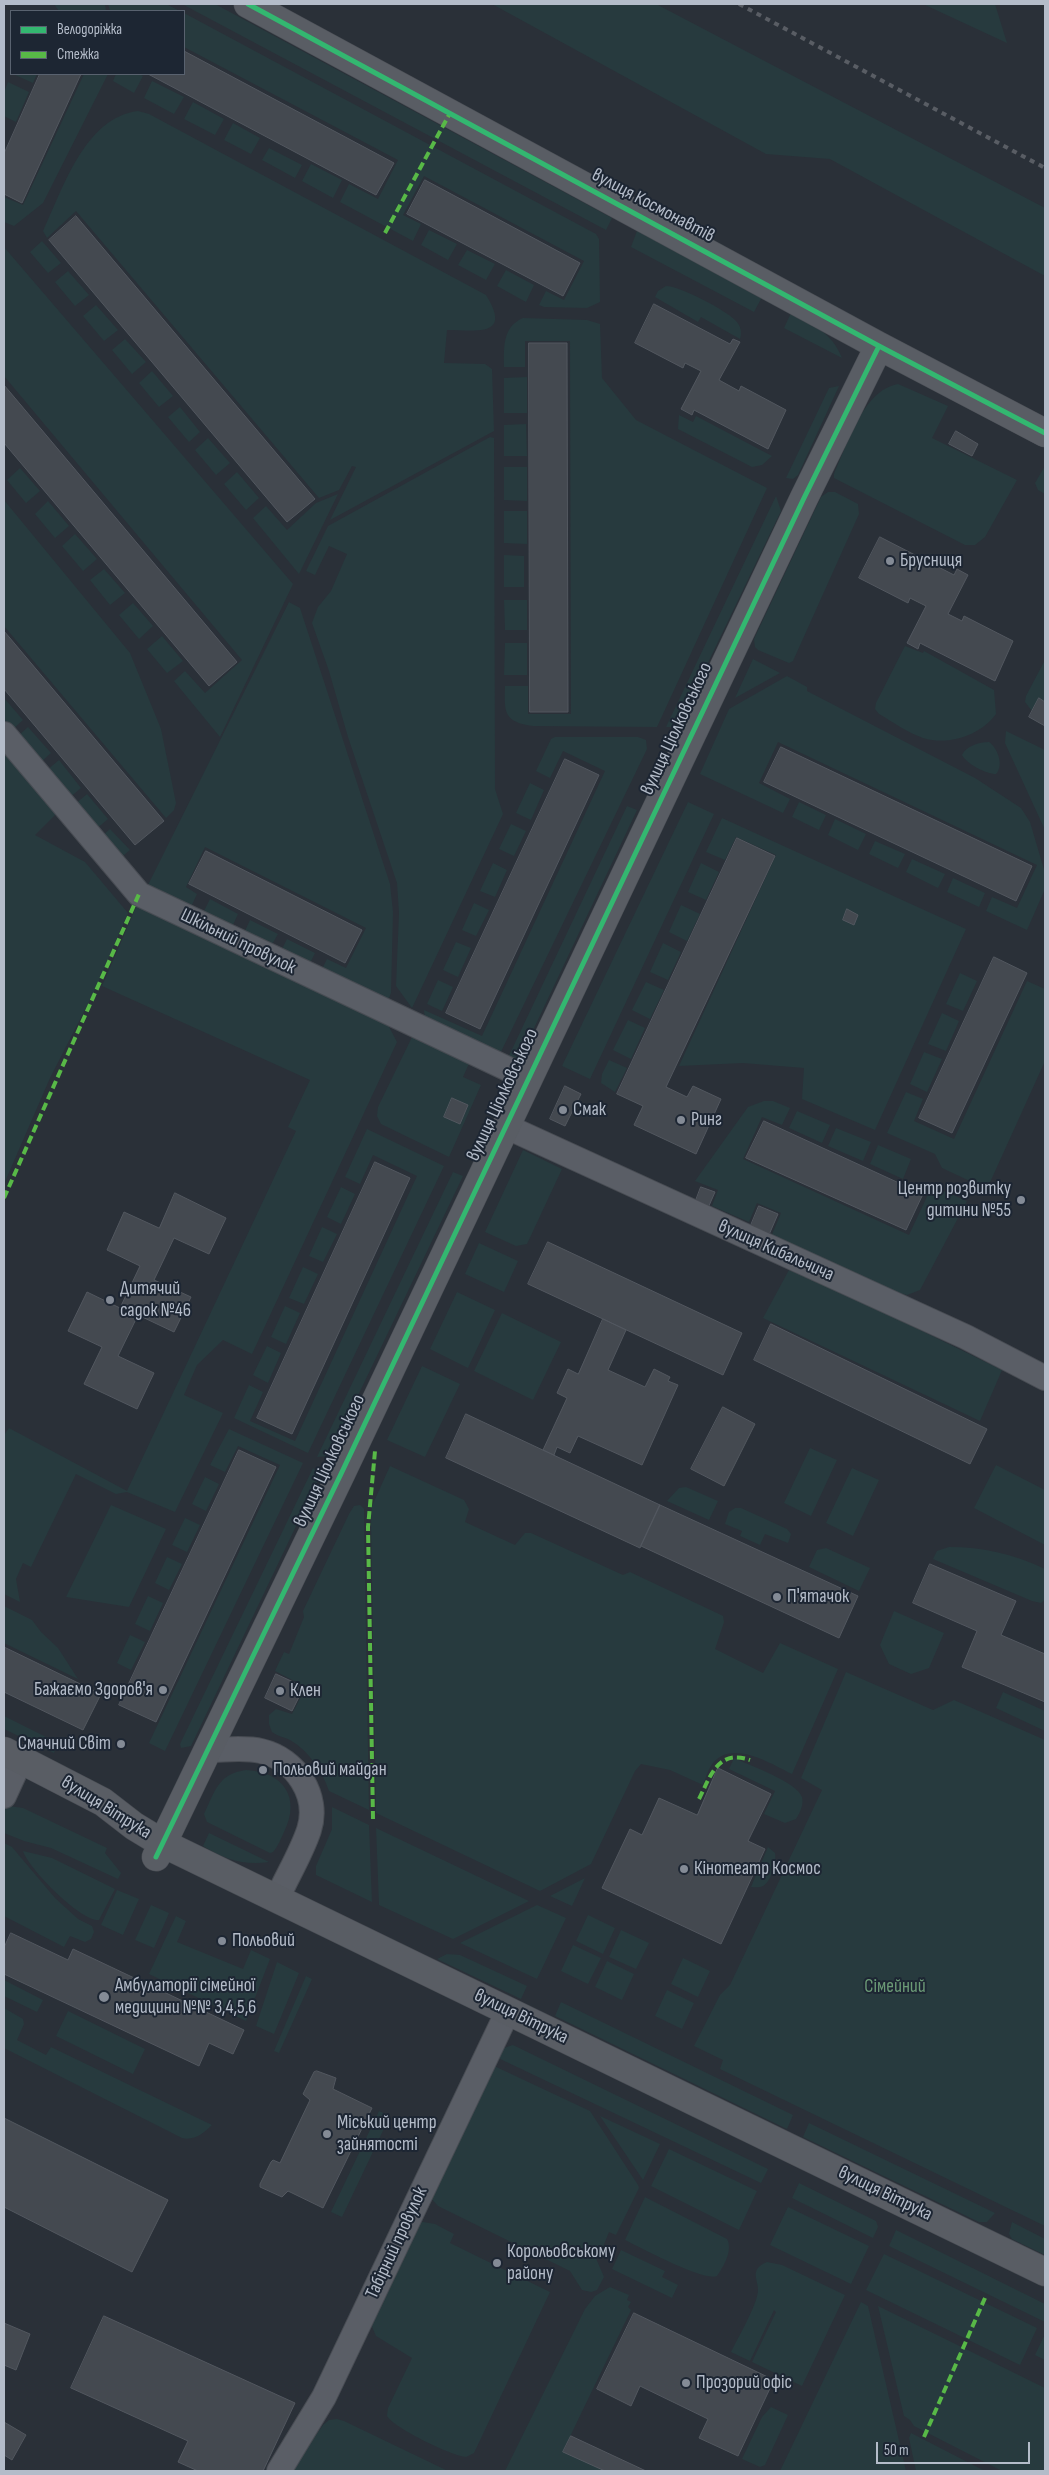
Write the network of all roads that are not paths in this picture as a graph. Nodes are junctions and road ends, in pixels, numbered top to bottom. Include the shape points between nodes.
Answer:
1 (248, 4) edge
2 (879, 346) junction
3 (1045, 433) edge
4 (4, 734) edge
5 (527, 1078) junction
6 (505, 1126) junction
7 (1045, 1378) edge
8 (208, 1750) junction
9 (9, 1770) edge
10 (159, 1850) junction
11 (277, 1900) junction
12 (505, 2018) junction
13 (1045, 2272) edge
14 (1045, 2287) edge
15 (279, 2471) edge

1 - 2 street, вулиця Космонавтів
2 - 3 street, вулиця Космонавтів
2 - 5 street, вулиця Ціолковського
4 - 5 street, Шкільний провулок via 138,894
5 - 6 street, вулиця Ціолковського
6 - 7 street, вулиця Кибальчича via 966,1337
6 - 8 street, вулиця Ціолковського
8 - 10 street, вулиця Ціолковського
8 - 11 street via 271,1754 292,1768 306,1786 312,1814 309,1830
9 - 10 street, вулиця Вітрука via 121,1833
10 - 11 street, вулиця Вітрука
10 - 12 street, вулиця Вітрука
11 - 12 street, вулиця Вітрука
12 - 13 street, вулиця Вітрука
12 - 14 street, вулиця Вітрука
12 - 15 street, Табірний провулок via 324,2397

